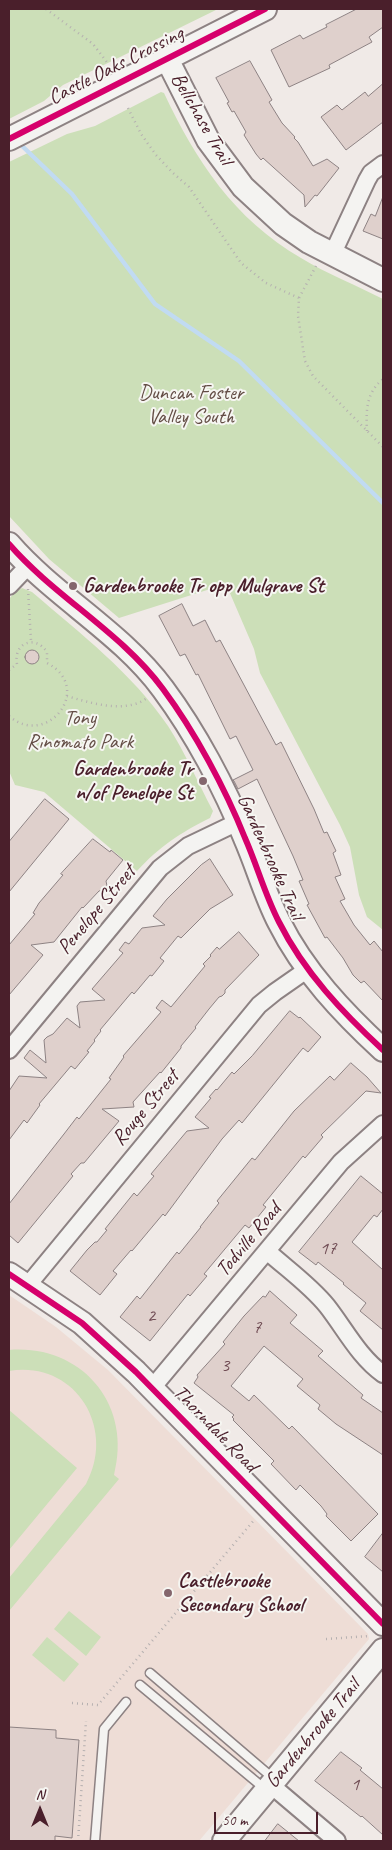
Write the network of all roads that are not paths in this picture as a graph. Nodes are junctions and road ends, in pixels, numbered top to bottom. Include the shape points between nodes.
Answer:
1 (265, 9) edge
2 (167, 59) junction
3 (9, 139) edge
4 (383, 164) edge
5 (324, 260) junction
6 (383, 280) edge
7 (9, 544) edge
8 (29, 565) junction
9 (9, 586) edge
10 (238, 822) junction
11 (308, 969) junction
12 (9, 1050) edge
13 (383, 1050) edge
14 (383, 1124) edge
15 (267, 1251) junction
16 (18, 1279) edge
17 (383, 1374) edge
18 (152, 1388) junction
19 (379, 1637) edge
20 (150, 1673) dead end
21 (140, 1685) dead end
22 (126, 1702) dead end
23 (271, 1785) junction
24 (95, 1841) edge
25 (224, 1841) edge
26 (337, 1841) edge

1 - 2 street, Castle Oaks Crossing
2 - 3 street, Castle Oaks Crossing
2 - 5 street, Bellchase Trail via 208,140 243,187 283,224 309,242
4 - 5 street via 371,173
5 - 6 street, Bellchase Trail
7 - 8 street, Gardenbrooke Trail
8 - 9 street
8 - 10 street, Gardenbrooke Trail via 132,654 162,688 198,743
10 - 11 street, Gardenbrooke Trail via 279,922
10 - 12 street, Penelope Street via 188,846 160,868
11 - 13 street, Gardenbrooke Trail via 322,989
11 - 16 street, Rouge Street via 259,1006
14 - 15 street, Todville Road via 341,1162
15 - 17 street via 313,1290 367,1359
15 - 18 street, Todville Road
16 - 18 street, Thorndale Road via 82,1323
18 - 19 street, Thorndale Road
19 - 23 street, Gardenbrooke Trail
20 - 23 lane
21 - 23 lane
22 - 24 lane via 104,1728
23 - 25 street, Gardenbrooke Trail
23 - 26 street

